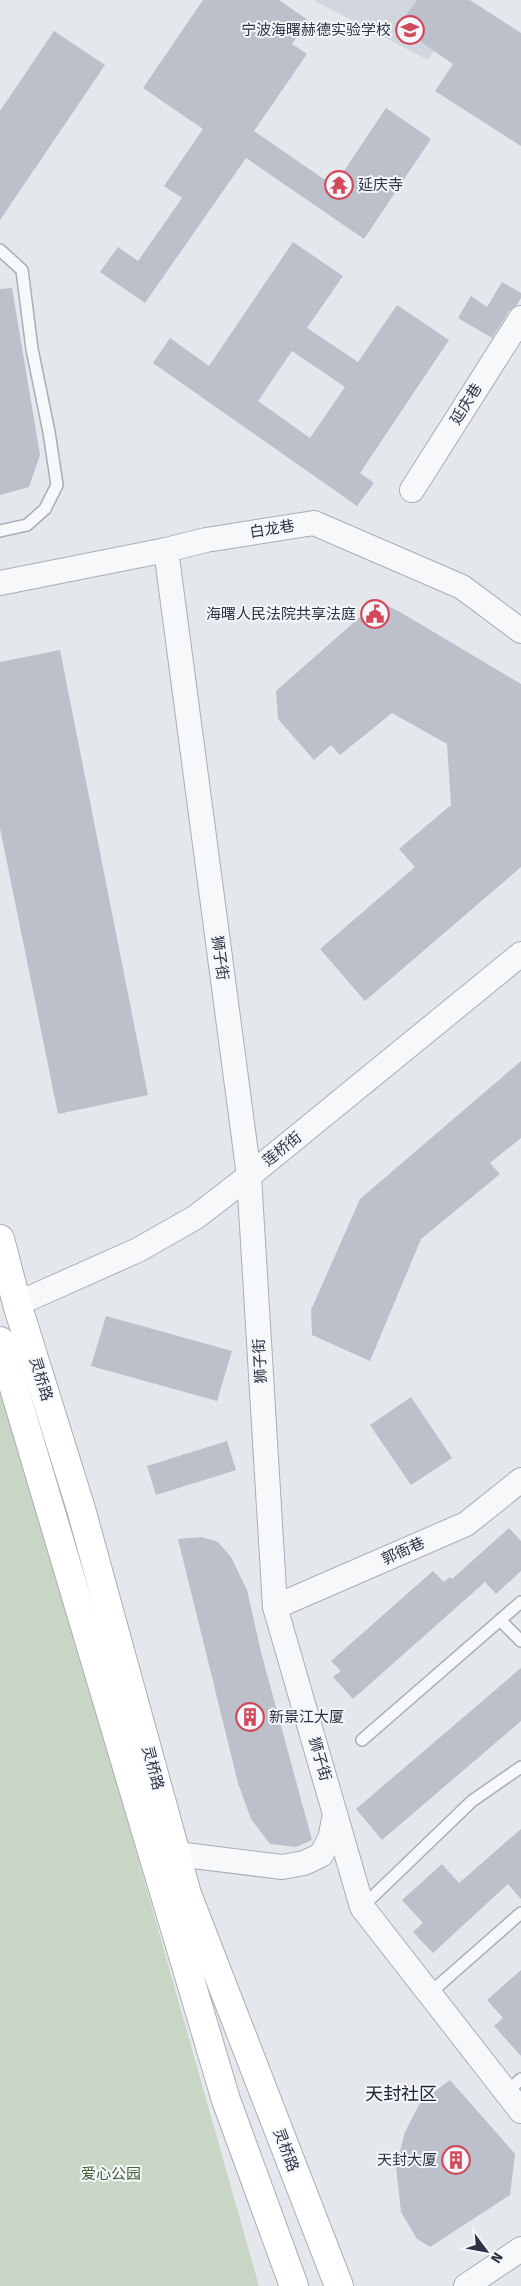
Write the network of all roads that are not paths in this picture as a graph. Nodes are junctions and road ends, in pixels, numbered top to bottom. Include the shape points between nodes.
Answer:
1 (0, 250) edge
2 (521, 318) edge
3 (412, 490) dead end
4 (0, 530) edge
5 (166, 550) junction
6 (0, 583) edge
7 (521, 631) edge
8 (521, 954) edge
9 (249, 1176) junction
10 (0, 1239) edge
11 (17, 1304) junction
12 (0, 1341) edge
13 (521, 1480) edge
14 (521, 1602) edge
15 (275, 1607) junction
16 (500, 1620) junction
17 (521, 1640) edge
18 (362, 1740) dead end
19 (521, 1766) edge
20 (335, 1812) junction
21 (176, 1854) junction
22 (362, 1907) junction
23 (521, 1912) edge
24 (430, 1994) junction
25 (514, 2086) edge
26 (521, 2111) edge
27 (519, 2256) edge
28 (294, 2286) edge
29 (339, 2286) edge
30 (466, 2286) edge

1 - 4 lane via 22,270 56,485 45,509 27,525
2 - 3 street, 延庆巷
5 - 6 street, 白龙巷
5 - 7 street, 白龙巷 via 206,540 314,523 462,587
5 - 9 street, 狮子街
8 - 9 street, 莲桥街
9 - 11 street, 莲桥街 via 196,1217 138,1250
9 - 15 street, 狮子街
10 - 11 main road, 灵桥路
11 - 21 main road, 灵桥路 via 81,1509
12 - 28 main road, 灵桥路 via 226,2100
13 - 15 street, 郭衙巷 via 466,1524
14 - 16 lane
15 - 20 street, 狮子街
16 - 17 lane
16 - 18 lane
19 - 22 lane via 472,1802
20 - 21 street via 330,1839 321,1854 304,1863 282,1867
20 - 22 street, 狮子街
21 - 29 main road, 灵桥路 via 188,1894
22 - 24 street, 狮子街
23 - 24 lane
24 - 25 street, 狮子街
25 - 26 street, 狮子街
27 - 30 street

